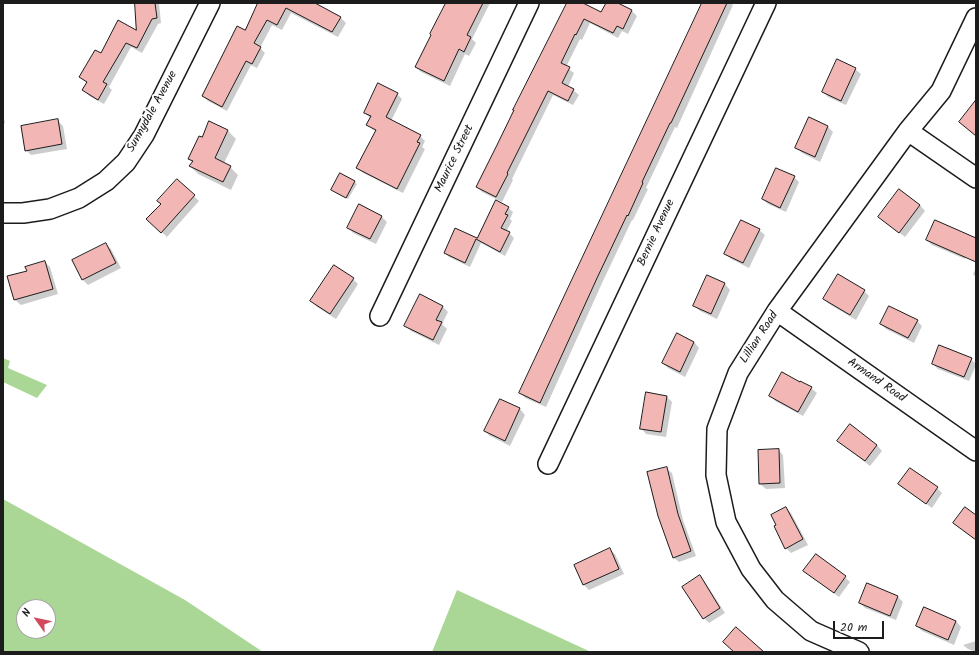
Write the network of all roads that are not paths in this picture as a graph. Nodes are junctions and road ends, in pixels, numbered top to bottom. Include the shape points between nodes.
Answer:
1 (210, 3) edge
2 (529, 3) edge
3 (766, 3) edge
4 (976, 18) edge
5 (908, 131) junction
6 (976, 178) edge
7 (3, 213) edge
8 (777, 311) junction
9 (380, 316) dead end
10 (976, 451) edge
11 (548, 464) dead end
12 (859, 652) edge

1 - 7 street, Sunnydale Avenue via 147,128 126,162 106,181 79,198 50,209
2 - 9 street, Maurice Street
3 - 11 street, Bernie Avenue
4 - 5 street, Lillian Road via 941,91
5 - 6 street
5 - 8 street, Lillian Road
8 - 10 street, Armand Road
8 - 12 street, Lillian Road via 738,373 717,428 716,475 726,522 752,569 775,600 810,631

